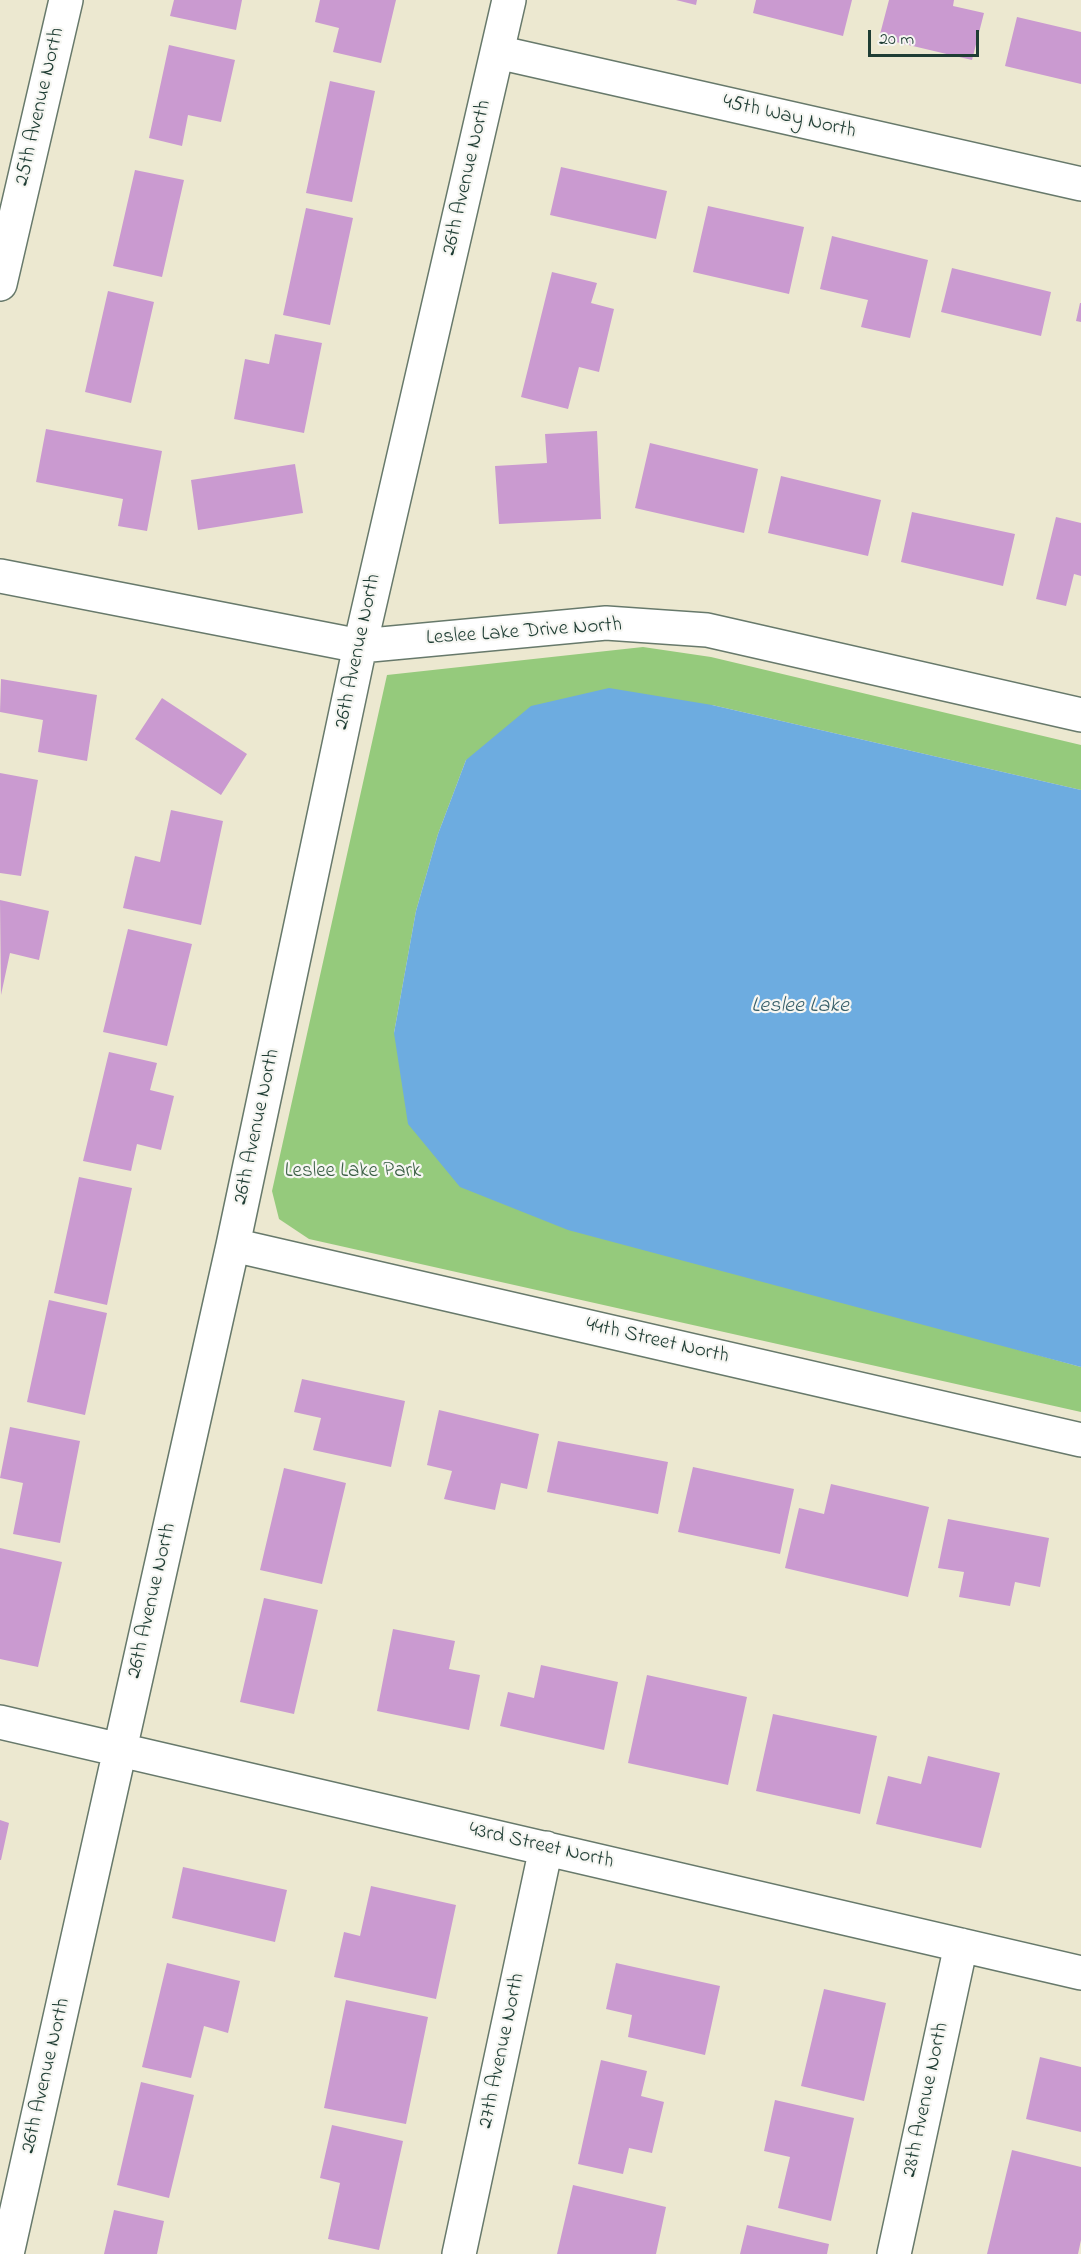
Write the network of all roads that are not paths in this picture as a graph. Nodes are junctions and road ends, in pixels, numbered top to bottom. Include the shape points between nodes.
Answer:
1 (66, 0) edge
2 (508, 0) edge
3 (497, 52) junction
4 (1081, 184) edge
5 (0, 284) edge
6 (0, 576) edge
7 (360, 646) junction
8 (1081, 715) edge
9 (233, 1245) junction
10 (1081, 1440) edge
11 (0, 1722) edge
12 (119, 1749) junction
13 (546, 1848) junction
14 (961, 1945) junction
15 (1081, 1973) edge
16 (7, 2254) edge
17 (459, 2254) edge
18 (894, 2254) edge

1 - 5 street, 25th Avenue North
2 - 3 street, 26th Avenue North
3 - 4 street, 45th Way North
3 - 7 street, 26th Avenue North
6 - 7 street, Leslee Lake Drive North
7 - 8 street, Leslee Lake Drive North via 606,623 707,630
7 - 9 street, 26th Avenue North
9 - 10 street, 44th Street North
9 - 12 street, 26th Avenue North
11 - 12 street, 43rd Street North
12 - 13 street, 43rd Street North
12 - 16 street, 26th Avenue North
13 - 14 street, 43rd Street North
13 - 17 street, 27th Avenue North
14 - 15 street, 43rd Street North
14 - 18 street, 28th Avenue North

